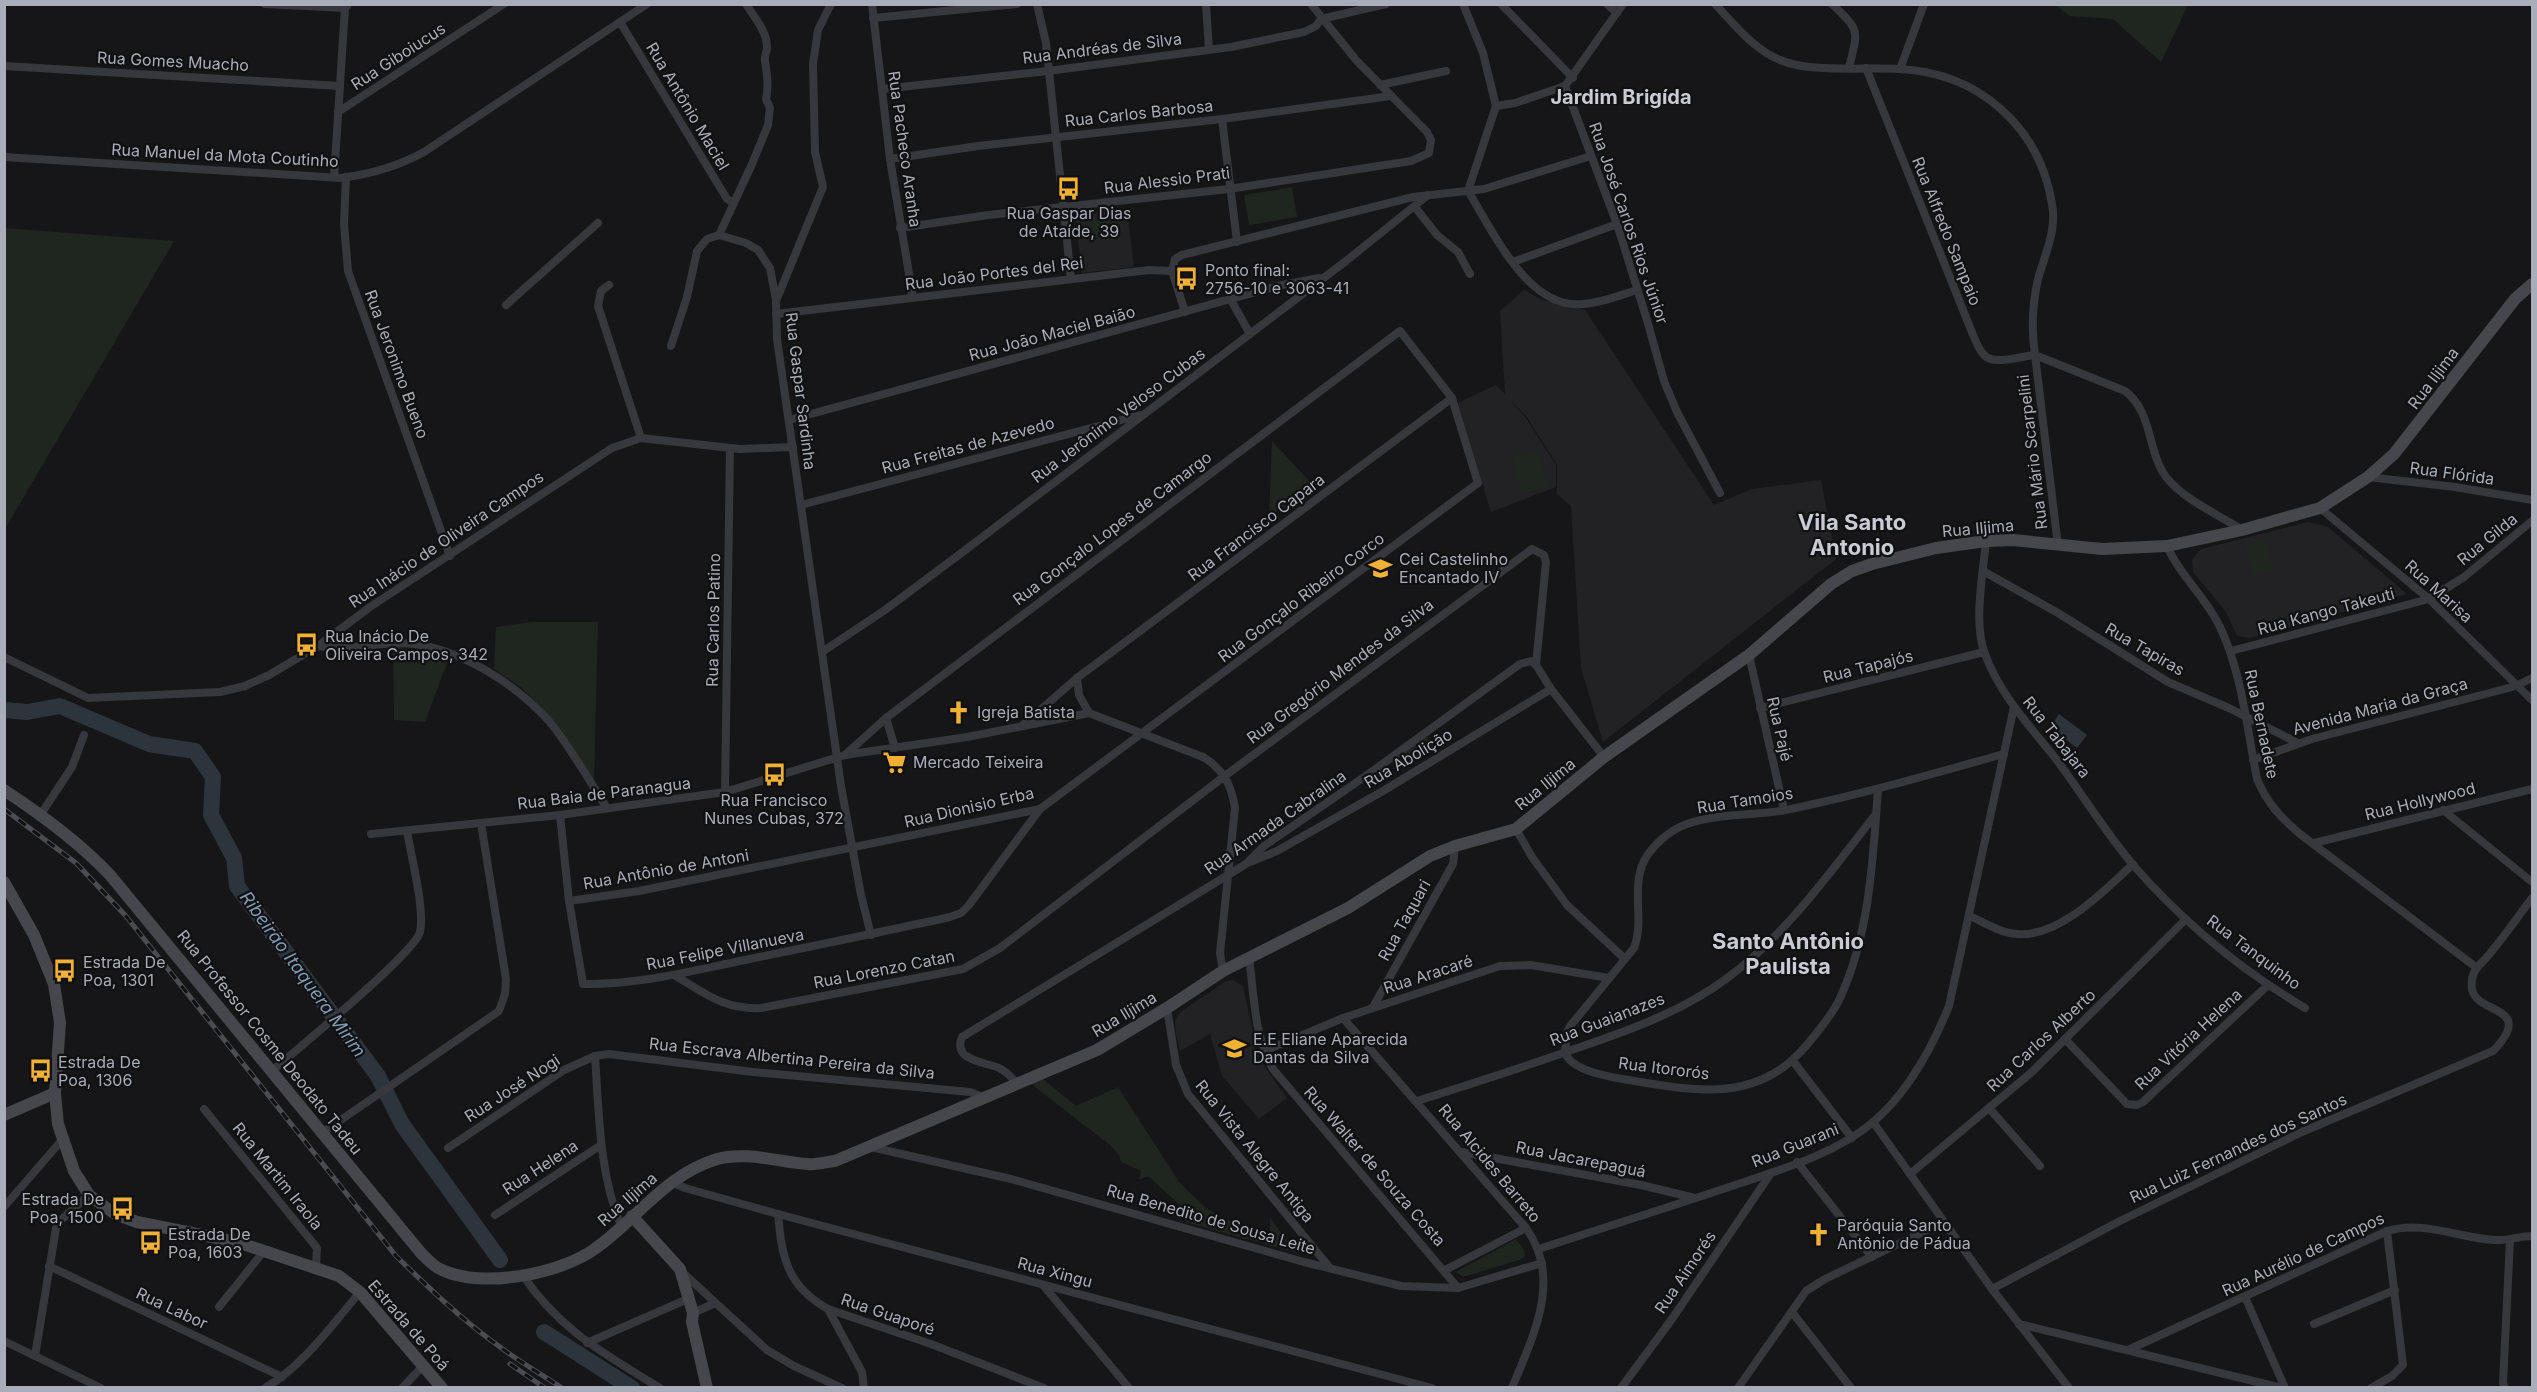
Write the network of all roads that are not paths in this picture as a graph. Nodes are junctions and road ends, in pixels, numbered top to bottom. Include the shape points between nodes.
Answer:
1 (265, 4) edge
2 (504, 4) edge
3 (648, 4) edge
4 (831, 4) edge
5 (872, 4) edge
6 (1017, 4) edge
7 (1037, 4) edge
8 (1206, 4) edge
9 (1311, 4) edge
10 (1386, 4) edge
11 (1463, 4) edge
12 (1501, 4) edge
13 (1607, 4) edge
14 (1623, 4) edge
15 (1715, 4) edge
16 (1832, 4) edge
17 (1924, 4) edge
18 (284, 5) edge
19 (346, 6) edge
20 (751, 6) edge
21 (1617, 13) junction
22 (873, 18) junction
23 (1321, 19) junction
24 (620, 22) junction
25 (1209, 50) junction
26 (4, 66) edge
27 (1849, 68) junction
28 (1866, 68) junction
29 (1900, 69) junction
30 (1048, 70) junction
31 (1446, 71) dead end
32 (1573, 78) junction
33 (1380, 85) junction
34 (340, 86) junction
35 (1565, 86) junction
36 (882, 88) junction
37 (1392, 96) junction
38 (1496, 106) junction
39 (338, 112) junction
40 (1222, 119) junction
41 (1057, 138) junction
42 (4, 156) edge
43 (1591, 156) junction
44 (890, 159) junction
45 (334, 177) junction
46 (346, 177) junction
47 (1229, 189) junction
48 (1468, 191) junction
49 (1428, 195) junction
50 (733, 203) junction
51 (1064, 207) junction
52 (1415, 207) junction
53 (598, 223) dead end
54 (1617, 224) junction
55 (900, 228) junction
56 (719, 235) junction
57 (1237, 242) junction
58 (1513, 262) junction
59 (1172, 271) junction
60 (1470, 274) dead end
61 (1323, 277) junction
62 (1071, 279) junction
63 (2532, 284) edge
64 (609, 285) dead end
65 (1637, 290) junction
66 (913, 298) junction
67 (1231, 300) junction
68 (776, 301) junction
69 (506, 305) dead end
70 (1185, 312) junction
71 (776, 314) junction
72 (1250, 334) junction
73 (671, 346) dead end
74 (2035, 355) junction
75 (1452, 398) junction
76 (1143, 414) junction
77 (789, 420) junction
78 (641, 438) junction
79 (793, 447) junction
80 (730, 448) junction
81 (2368, 477) junction
82 (1720, 493) dead end
83 (2532, 500) edge
84 (801, 505) junction
85 (2320, 508) junction
86 (2532, 521) edge
87 (2242, 530) junction
88 (1986, 541) junction
89 (2058, 546) junction
90 (2167, 546) junction
91 (450, 556) junction
92 (1983, 571) junction
93 (2429, 600) junction
94 (318, 646) junction
95 (2231, 651) junction
96 (822, 652) junction
97 (1984, 652) junction
98 (1749, 655) junction
99 (4, 657) edge
100 (1536, 665) junction
101 (1077, 678) junction
102 (2532, 678) edge
103 (2516, 686) junction
104 (1551, 689) junction
105 (2532, 700) edge
106 (2014, 707) junction
107 (1760, 708) junction
108 (1089, 713) junction
109 (2244, 715) junction
110 (886, 718) junction
111 (1023, 725) junction
112 (1142, 734) junction
113 (84, 735) dead end
114 (2298, 743) junction
115 (895, 748) junction
116 (2004, 754) junction
117 (841, 756) junction
118 (1605, 757) junction
119 (2253, 760) junction
120 (1226, 776) junction
121 (1878, 789) junction
122 (2532, 789) edge
123 (4, 790) edge
124 (725, 792) junction
125 (607, 808) junction
126 (1040, 809) junction
127 (1784, 810) junction
128 (2443, 810) junction
129 (41, 814) junction
130 (1876, 814) junction
131 (560, 816) junction
132 (481, 823) junction
133 (1516, 829) junction
134 (406, 831) junction
135 (371, 834) dead end
136 (2314, 843) junction
137 (1455, 846) junction
138 (853, 848) junction
139 (1246, 864) junction
140 (2133, 864) junction
141 (1228, 875) junction
142 (4, 882) edge
143 (2532, 882) edge
144 (2532, 898) edge
145 (570, 901) junction
146 (1970, 916) junction
147 (2186, 919) junction
148 (871, 935) junction
149 (1249, 957) junction
150 (1625, 959) junction
151 (2477, 968) junction
152 (1223, 971) junction
153 (674, 975) junction
154 (1609, 978) junction
155 (2267, 986) junction
156 (1373, 1007) junction
157 (1167, 1008) junction
158 (2305, 1008) dead end
159 (1343, 1018) junction
160 (2065, 1039) junction
161 (1264, 1052) junction
162 (1565, 1053) junction
163 (595, 1056) junction
164 (1793, 1061) junction
165 (272, 1071) junction
166 (1017, 1084) junction
167 (55, 1093) junction
168 (986, 1098) junction
169 (1417, 1101) junction
170 (1989, 1108) junction
171 (204, 1109) dead end
172 (4, 1115) edge
173 (1873, 1122) junction
174 (322, 1133) junction
175 (1852, 1138) junction
176 (62, 1140) junction
177 (601, 1145) junction
178 (871, 1147) junction
179 (448, 1148) dead end
180 (1461, 1152) junction
181 (1797, 1162) junction
182 (2040, 1166) dead end
183 (1772, 1172) junction
184 (1910, 1174) junction
185 (671, 1182) junction
186 (89, 1195) junction
187 (1696, 1198) junction
188 (4, 1208) edge
189 (778, 1214) junction
190 (495, 1215) dead end
191 (632, 1216) junction
192 (1944, 1222) junction
193 (621, 1226) junction
194 (1526, 1228) junction
195 (2387, 1231) junction
196 (2532, 1236) edge
197 (2510, 1240) junction
198 (1539, 1249) junction
199 (264, 1251) junction
200 (1872, 1257) junction
201 (1542, 1263) junction
202 (676, 1265) junction
203 (49, 1266) junction
204 (316, 1267) junction
205 (1330, 1268) junction
206 (1445, 1270) junction
207 (522, 1274) junction
208 (1042, 1284) junction
209 (1458, 1288) junction
210 (1992, 1289) junction
211 (2395, 1290) junction
212 (360, 1292) junction
213 (2245, 1298) junction
214 (683, 1301) junction
215 (715, 1303) junction
216 (219, 1307) dead end
217 (828, 1309) junction
218 (1792, 1312) junction
219 (693, 1317) junction
220 (2019, 1324) junction
221 (2314, 1324) dead end
222 (4, 1341) edge
223 (587, 1343) junction
224 (2128, 1350) junction
225 (35, 1356) junction
226 (423, 1365) junction
227 (282, 1377) junction
228 (1740, 1387) edge
229 (100, 1388) edge
230 (266, 1388) edge
231 (402, 1388) edge
232 (442, 1388) edge
233 (660, 1388) edge
234 (707, 1388) edge
235 (842, 1388) edge
236 (864, 1388) edge
237 (1044, 1388) edge
238 (1129, 1388) edge
239 (1432, 1388) edge
240 (1512, 1388) edge
241 (1621, 1388) edge
242 (1851, 1388) edge
243 (2069, 1388) edge
244 (2283, 1388) edge
245 (2370, 1388) edge
246 (2505, 1388) edge

1 - 18 street
2 - 39 street, Rua Giboiucus
3 - 24 street, Rua Manuel da Mota Coutinho
4 - 68 street, Rua Gaspar Sardinha via 818,30 813,57 815,152 823,187
5 - 22 street, Rua Pacheco Aranha
6 - 22 street
7 - 30 street via 1044,25
8 - 25 street
9 - 23 street
10 - 23 street, Rua Andréas de Silva
11 - 38 street via 1480,43
12 - 32 street
13 - 21 street
14 - 21 street
15 - 27 street, Rua Mário Scarpelini via 1770,56 1801,66
16 - 27 street via 1855,31
17 - 29 street
18 - 19 street
19 - 34 street
20 - 50 street via 766,41 766,99 770,117
21 - 32 street
22 - 36 street, Rua Pacheco Aranha
23 - 25 street, Rua Andréas de Silva via 1304,32
23 - 33 street
24 - 46 street, Rua Manuel da Mota Coutinho via 418,155 396,166
24 - 50 street, Rua Antônio Maciel
25 - 30 street, Rua Andréas de Silva
26 - 34 street, Rua Gomes Muacho
27 - 28 street, Rua Mário Scarpelini
28 - 29 street, Rua Mário Scarpelini
28 - 74 street, Rua Alfredo Sampaio via 1983,355 2000,360
29 - 74 street, Rua Mário Scarpelini via 1949,78 1985,94 2021,130 2039,161 2053,220 2032,309
30 - 36 street, Rua Andréas de Silva
30 - 41 street
31 - 33 street
32 - 35 street
33 - 37 street
34 - 39 street
35 - 38 street
35 - 43 street, Rua José Carlos Rios Júnior
36 - 44 street, Rua Pacheco Aranha
37 - 40 street, Rua Carlos Barbosa
37 - 47 street, Rua Alessio Prati via 1427,132 1431,148 1425,157
38 - 48 street
39 - 45 street
40 - 41 street, Rua Carlos Barbosa
40 - 47 street
41 - 44 street, Rua Carlos Barbosa
41 - 51 street
42 - 45 street, Rua Manuel da Mota Coutinho
43 - 48 street
43 - 54 street, Rua José Carlos Rios Júnior
44 - 55 street, Rua Pacheco Aranha
45 - 46 street, Rua Manuel da Mota Coutinho
46 - 91 street, Rua Jeronimo Bueno via 348,271
47 - 51 street, Rua Alessio Prati
47 - 57 street
48 - 49 street
48 - 58 street
49 - 52 street, Rua Jerônimo Veloso Cubas
49 - 57 street
50 - 56 street
51 - 55 street, Rua Alessio Prati
51 - 62 street
52 - 60 street via 1437,235 1458,252
52 - 61 street, Rua Jerônimo Veloso Cubas
53 - 69 street
54 - 58 street
54 - 65 street, Rua José Carlos Rios Júnior
55 - 66 street, Rua Pacheco Aranha
56 - 68 street via 746,243 761,253 770,268
56 - 73 street via 707,239 697,251
57 - 59 street via 1178,256
58 - 65 street via 1542,295 1564,303 1583,304
59 - 62 street, Rua João Portes del Rei
59 - 70 street
61 - 67 street, Rua João Maciel Baião
61 - 72 street, Rua Jerônimo Veloso Cubas
62 - 66 street, Rua João Portes del Rei
63 - 81 main road, Rua Iljima via 2515,299 2417,427
64 - 78 street via 601,291 598,306
65 - 82 street, Rua José Carlos Rios Júnior via 1664,381
66 - 71 street, Rua João Portes del Rei
67 - 70 street, Rua João Maciel Baião
67 - 72 street
68 - 71 street, Rua Gaspar Sardinha
70 - 77 street, Rua João Maciel Baião
71 - 77 street, Rua Gaspar Sardinha
72 - 76 street, Rua Jerônimo Veloso Cubas
74 - 87 street via 2133,397 2167,478
74 - 89 street, Rua Mário Scarpelini
75 - 101 street, Rua Francisco Capara
75 - 110 street, Rua Gonçalo Lopes de Camargo via 1401,331
75 - 112 street, Rua Gonçalo Ribeiro Corco via 1478,483
76 - 84 street, Rua Freitas de Azevedo
76 - 96 street, Rua Jerônimo Veloso Cubas via 885,610
77 - 79 street, Rua Gaspar Sardinha
78 - 80 street, Rua Inácio de Oliveira Campos
78 - 91 street, Rua Inácio de Oliveira Campos via 612,448 585,464
79 - 80 street, Rua Inácio de Oliveira Campos
79 - 84 street, Rua Gaspar Sardinha
80 - 124 street, Rua Carlos Patino
81 - 83 street, Rua Flórida
81 - 85 main road, Rua Iljima
84 - 96 street, Rua Gaspar Sardinha
85 - 87 main road, Rua Iljima
85 - 93 street, Rua Marisa
86 - 93 street, Rua Gilda via 2464,577
87 - 90 main road, Rua Iljima
88 - 89 main road, Rua Iljima
88 - 92 street, Rua Tabajara
88 - 98 main road, Rua Iljima via 1936,548 1852,571 1831,584
89 - 90 main road, Rua Iljima
90 - 95 street, Rua Bernadete via 2178,569 2206,603
91 - 94 street, Rua Inácio de Oliveira Campos
92 - 97 street, Rua Tabajara via 1980,629
92 - 109 street, Rua Tapiras via 2168,682
93 - 95 street, Rua Kango Takeuti
93 - 103 street, Rua Marisa
94 - 99 street, Rua Inácio de Oliveira Campos via 269,675 220,692 88,698
94 - 125 street via 416,644 448,652 483,670 514,689 549,722
95 - 109 street, Rua Bernadete
96 - 117 street, Rua Gaspar Sardinha
97 - 106 street, Rua Tabajara
97 - 107 street, Rua Tapajós
98 - 107 street, Rua Pajé
98 - 118 main road, Rua Iljima
100 - 104 street
100 - 120 street, Rua Gregório Mendes da Silva via 1546,562 1544,555 1532,549
100 - 139 street, Rua Armada Cabralina via 1531,661 1520,664 1264,846
101 - 108 street via 1079,695
101 - 111 street, Rua Francisco Capara
102 - 103 street, Avenida Maria da Graça
103 - 105 street, Rua Marisa
103 - 114 street, Avenida Maria da Graça
104 - 118 street
104 - 139 street, Rua Abolição via 1374,796 1277,851
106 - 116 street, Rua Guarani
106 - 140 street, Rua Tabajara
107 - 127 street, Rua Pajé
108 - 111 street
108 - 112 street
109 - 114 street, Rua Tapiras
109 - 119 street, Rua Bernadete
110 - 115 street
110 - 117 street, Rua Gonçalo Lopes de Camargo
111 - 115 street
112 - 120 street via 1203,757
112 - 126 street, Rua Dionisio Erba
113 - 129 street via 72,767
114 - 119 street, Avenida Maria da Graça
115 - 117 street
116 - 121 street, Rua Tamoios
116 - 146 street, Rua Guarani
117 - 124 street, Rua Baia de Paranagua
117 - 138 street, Rua Gaspar Sardinha
118 - 133 main road, Rua Iljima
119 - 136 street, Rua Bernadete via 2264,798 2276,814
120 - 141 street via 1235,808
120 - 153 street, Rua Lorenzo Catan via 1000,948 963,969 743,1009 721,1004
121 - 127 street, Rua Tamoios
121 - 130 street, Rua Itororós
122 - 128 street, Rua Hollywood
123 - 129 main road, Rua Professor Cosme Deodato Tadeu
124 - 125 street, Rua Baia de Paranagua
125 - 131 street, Rua Baia de Paranagua
126 - 138 street, Rua Dionisio Erba
126 - 148 street, Rua Felipe Villanueva via 961,913
127 - 150 street, Rua Tamoios via 1687,824 1657,844 1645,859 1638,879 1638,937
128 - 136 street, Rua Hollywood
128 - 143 street
129 - 165 main road, Rua Professor Cosme Deodato Tadeu via 110,875
130 - 162 street, Rua Guaianazes via 1791,920 1725,979 1658,1019
130 - 164 street, Rua Itororós via 1866,904 1851,971 1834,1010
131 - 132 street, Rua Baia de Paranagua
131 - 145 street, Rua Antônio de Antoni
132 - 134 street, Rua Baia de Paranagua
132 - 174 street via 506,979 499,1011
133 - 137 main road, Rua Iljima
133 - 150 street via 1567,905
134 - 135 street, Rua Baia de Paranagua
134 - 165 street via 420,932 410,949
136 - 151 street, Rua Bernadete
137 - 149 main road, Rua Iljima via 1430,856 1348,908
137 - 156 street, Rua Taquari via 1453,864
138 - 145 street, Rua Antônio de Antoni
138 - 148 street
139 - 141 street, Rua Armada Cabralina
140 - 146 street via 2087,905 2058,924 2027,935
140 - 147 street, Rua Tabajara
141 - 152 street via 1220,953
141 - 166 street, Rua Armada Cabralina via 962,1037 965,1056 1001,1069
142 - 167 main road, Estrada de Poá via 30,927 54,984 60,1023
144 - 151 street
145 - 153 street, Rua Felipe Villanueva via 583,984
146 - 173 street, Rua Guarani via 1949,1006 1939,1030 1911,1080
147 - 155 street, Rua Tanquinho
147 - 160 street, Rua Carlos Alberto
148 - 153 street, Rua Felipe Villanueva
149 - 152 main road, Rua Iljima
149 - 161 street, Rua Walter de Souza Costa
150 - 154 street, Rua Tamoios
151 - 210 street, Rua Luiz Fernandes dos Santos via 2472,981 2475,996 2513,1020 2514,1027 2493,1051 2252,1155
152 - 157 main road, Rua Iljima
154 - 156 street, Rua Aracaré via 1531,964 1500,966
154 - 162 street, Rua Tamoios via 1567,1032
155 - 158 street, Rua Tanquinho
155 - 160 street, Rua Vitória Helena via 2137,1105 2127,1104
156 - 159 street, Rua Aracaré
157 - 166 main road, Rua Iljima via 1097,1050
157 - 205 street, Rua Vista Alegre Antiga via 1176,1065 1188,1094
159 - 161 street, Rua Aracaré
159 - 169 street, Rua Alcides Barreto
160 - 170 street, Rua Carlos Alberto
161 - 206 street, Rua Walter de Souza Costa via 1273,1070
162 - 164 street, Rua Itororós via 1571,1062 1586,1070 1693,1089 1742,1086
162 - 169 street, Rua Guaianazes
163 - 168 street, Rua Escrava Albertina Pereira da Silva via 625,1054 753,1072 970,1092
163 - 177 street
163 - 179 street, Rua José Nogi via 564,1070
164 - 175 street
165 - 174 main road, Rua Professor Cosme Deodato Tadeu
166 - 168 main road, Rua Iljima
167 - 172 main road
167 - 176 main road, Estrada de Poá
168 - 178 main road, Rua Iljima
169 - 180 street, Rua Alcides Barreto
170 - 182 street
170 - 184 street, Rua Carlos Alberto
171 - 204 street, Rua Martim Iraola via 317,1248
173 - 175 street, Rua Guarani
173 - 184 street
174 - 207 main road, Rua Professor Cosme Deodato Tadeu via 421,1253 441,1270 481,1280
175 - 181 street, Rua Guarani
176 - 186 main road, Estrada de Poá
176 - 188 street
177 - 190 street, Rua Helena
177 - 193 street
178 - 185 main road, Rua Iljima via 835,1161 811,1164 743,1157 716,1159
178 - 205 street, Rua Benedito de Sousa Leite via 1011,1179
180 - 187 street, Rua Jacarepaguá
180 - 194 street, Rua Alcides Barreto
181 - 183 street, Rua Guarani
181 - 200 street
183 - 187 street, Rua Guarani
183 - 241 street, Rua Aimorés
184 - 192 street
185 - 189 street, Rua Xingu
185 - 191 main road, Rua Iljima
186 - 199 main road, Estrada de Poá via 115,1214 137,1222 206,1234
186 - 203 street via 56,1228
187 - 198 street, Rua Guarani
189 - 208 street, Rua Xingu
189 - 217 street, Rua Guaporé via 789,1273 814,1301
191 - 193 main road, Rua Iljima
191 - 202 main road
192 - 200 street
192 - 210 street
193 - 207 main road, Rua Iljima via 584,1255
194 - 198 street, Rua Alcides Barreto
194 - 206 street
195 - 197 street, Rua Aurélio de Campos via 2416,1226 2474,1238
195 - 211 street
195 - 213 street, Rua Aurélio de Campos
196 - 197 street, Rua Aurélio de Campos
197 - 246 street
198 - 201 street, Rua Alcides Barreto
199 - 204 main road, Estrada de Poá
199 - 216 street
200 - 218 street via 1806,1291
201 - 209 street, Rua Benedito de Sousa Leite
201 - 240 street, Rua Alcides Barreto via 1542,1303
202 - 214 main road via 673,1269
202 - 215 street
202 - 219 main road
203 - 225 street
203 - 227 street, Rua Labor
204 - 212 main road, Estrada de Poá via 339,1276
205 - 209 street, Rua Benedito de Sousa Leite via 1401,1286
206 - 209 street, Rua Walter de Souza Costa
207 - 223 street via 542,1303
208 - 238 street
208 - 239 street, Rua Xingu
210 - 220 street
211 - 221 street
211 - 245 street via 2403,1365
212 - 226 main road, Estrada de Poá
212 - 227 street via 313,1348
213 - 224 street, Rua Aurélio de Campos
213 - 244 street
214 - 219 main road via 687,1315
214 - 223 street
215 - 219 street
215 - 235 street via 767,1350
217 - 236 street via 862,1372
217 - 237 street, Rua Guaporé
218 - 228 street
218 - 242 street
219 - 234 main road
220 - 224 street
220 - 243 street
222 - 225 street
223 - 233 street
224 - 244 street
225 - 229 street
226 - 231 street
226 - 232 main road, Estrada de Poá
227 - 230 street

